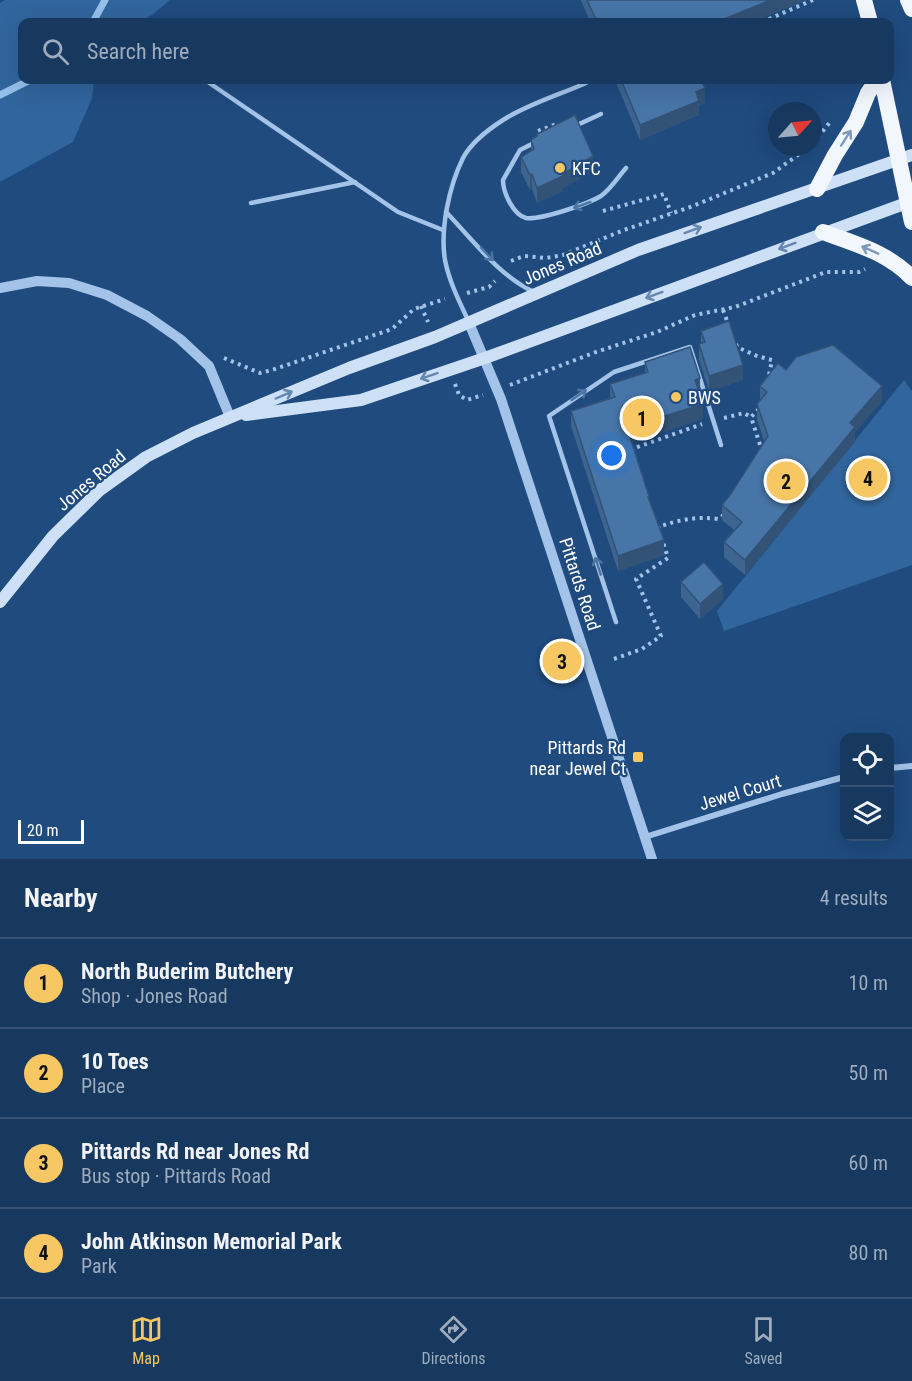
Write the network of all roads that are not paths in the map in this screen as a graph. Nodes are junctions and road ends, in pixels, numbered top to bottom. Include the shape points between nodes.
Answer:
1 (864, 0) edge
2 (908, 0) edge
3 (912, 9) edge
4 (869, 18) edge
5 (212, 84) edge
6 (584, 84) edge
7 (876, 84) edge
8 (881, 84) edge
9 (601, 114) dead end
10 (564, 130) edge
11 (545, 139) edge
12 (905, 157) edge
13 (626, 168) dead end
14 (355, 182) junction
15 (817, 189) junction
16 (909, 202) edge
17 (251, 203) dead end
18 (446, 212) junction
19 (912, 222) edge
20 (443, 230) junction
21 (823, 232) junction
22 (912, 278) edge
23 (0, 288) edge
24 (537, 293) junction
25 (469, 323) junction
26 (485, 358) junction
27 (230, 417) junction
28 (721, 445) dead end
29 (0, 602) edge
30 (616, 622) dead end
31 (912, 766) edge
32 (894, 768) edge
33 (840, 778) edge
34 (645, 837) junction
35 (652, 859) edge

1 - 4 highway
2 - 3 highway
5 - 14 lane
6 - 18 lane via 503,120 480,137 464,157
15 -> 7 highway
8 - 12 highway
9 - 10 lane
13 -> 11 lane via 604,194 592,201 532,218 522,216 511,204 503,180 519,150
12 - 15 main road, Jones Road
12 - 16 highway
14 - 17 lane
14 - 20 lane via 398,212
24 -> 15 main road, Jones Road via 638,250
16 - 19 highway
16 - 21 main road, Jones Road
18 - 20 lane
18 -> 24 lane via 502,271
20 - 25 lane via 445,261
22 -> 21 highway via 888,257
21 -> 26 main road, Jones Road
23 - 27 street via 37,281 69,283 107,295 147,316 180,339 208,366
24 - 25 main road, Jones Road
25 - 26 street, Pittards Road
27 -> 25 main road, Jones Road
26 -> 27 main road, Jones Road via 361,400
26 - 34 street, Pittards Road
27 - 29 main road, Jones Road via 146,458 100,490 53,536
30 -> 28 lane via 549,416 614,372 690,347
31 - 32 street
33 - 34 street, Jewel Court
34 - 35 street, Pittards Road

